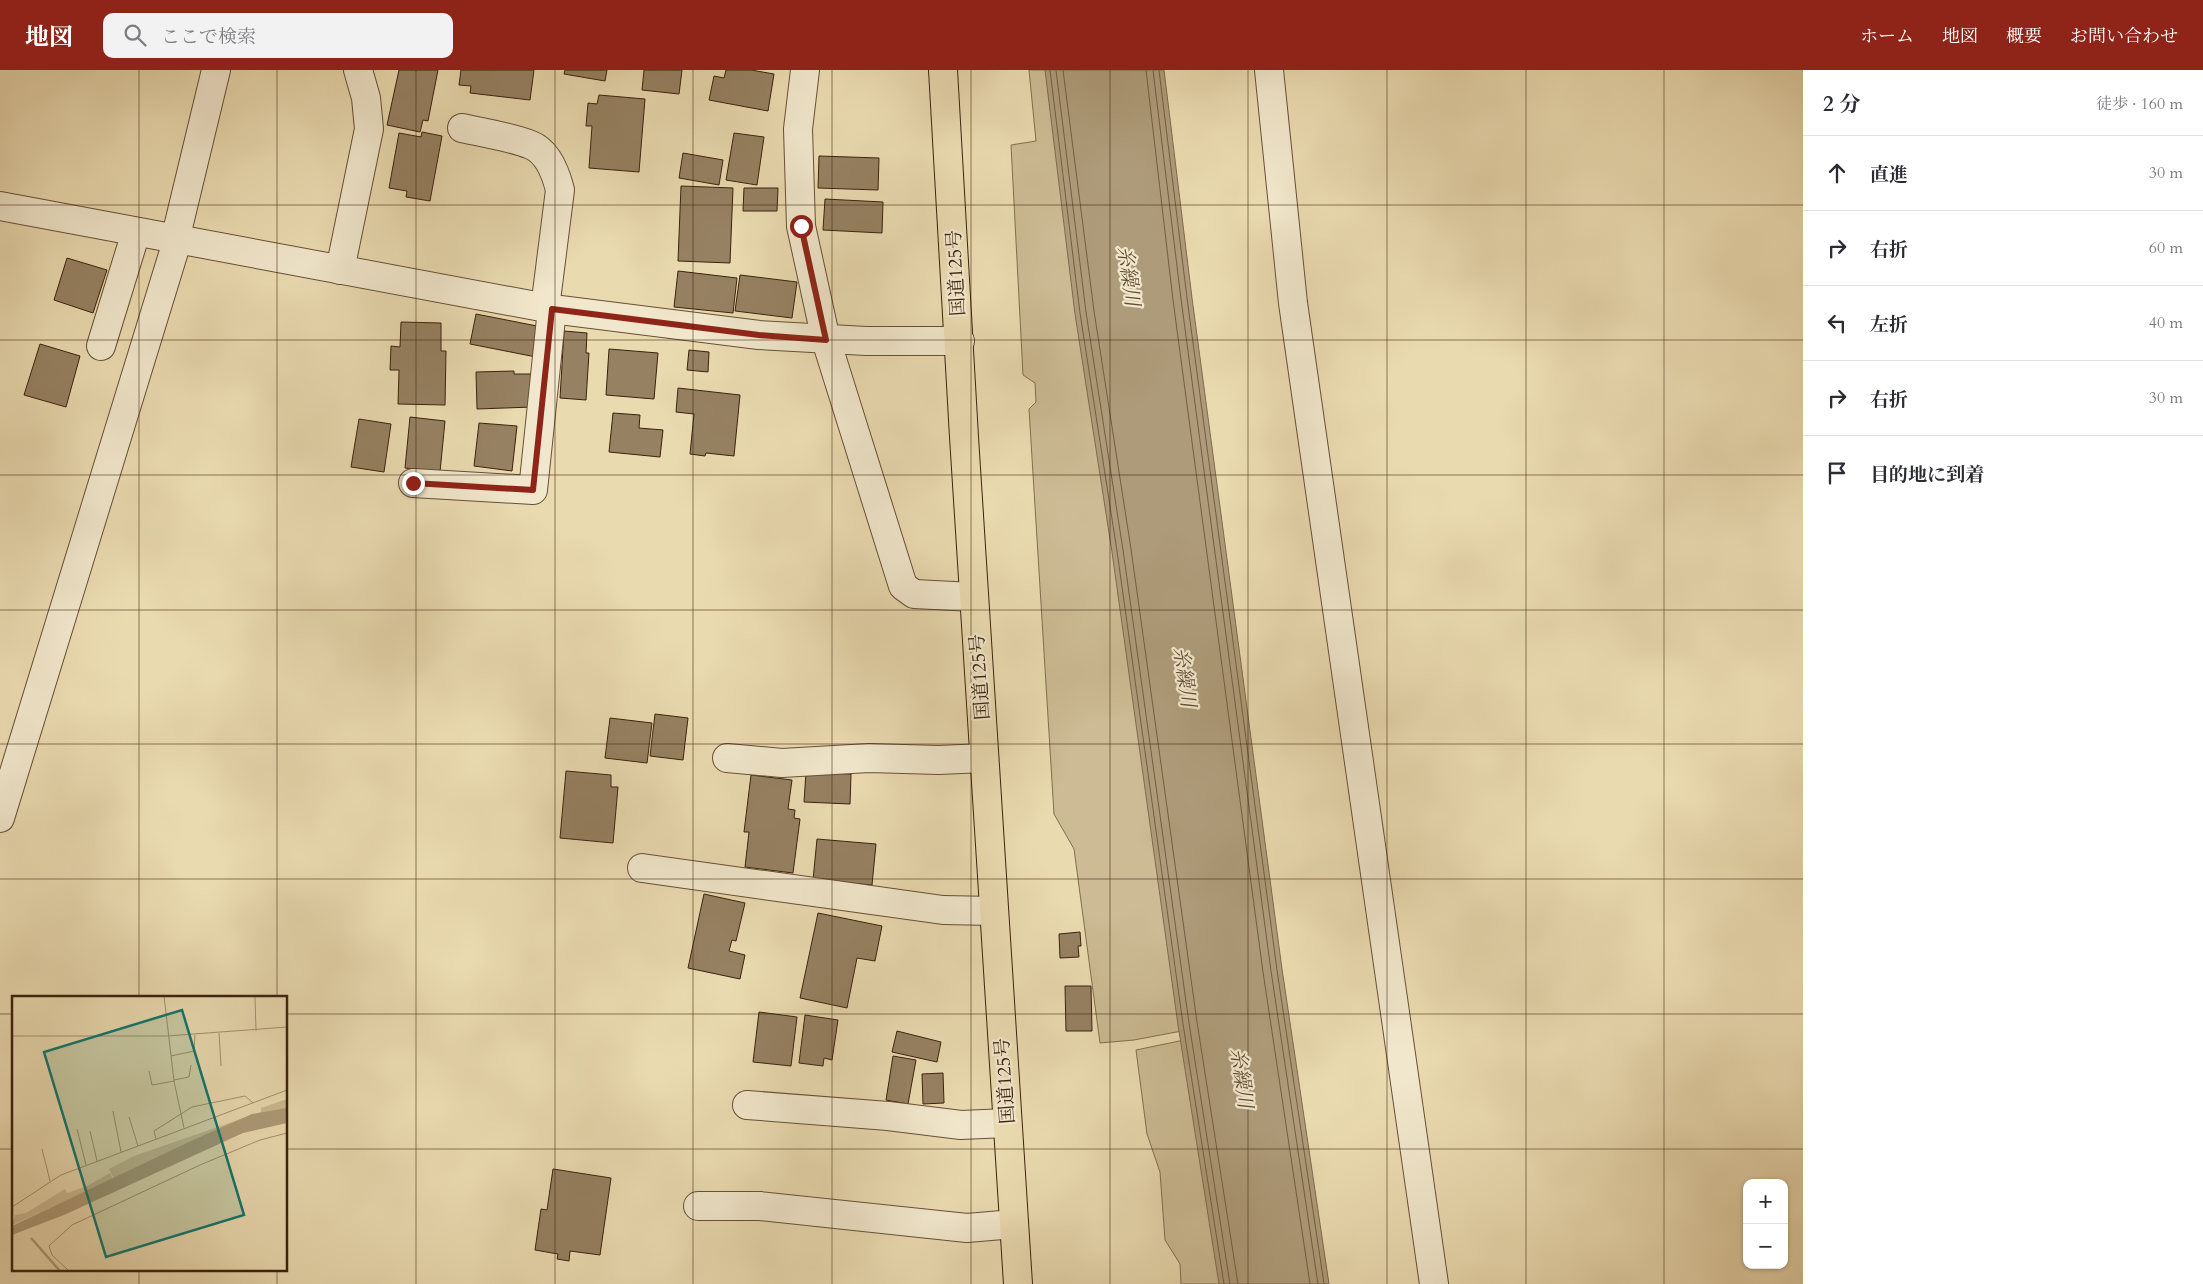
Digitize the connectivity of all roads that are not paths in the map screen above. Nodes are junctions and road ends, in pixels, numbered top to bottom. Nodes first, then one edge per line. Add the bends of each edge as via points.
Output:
1 (216, 70) edge
2 (358, 70) edge
3 (805, 70) edge
4 (943, 70) edge
5 (1269, 70) edge
6 (462, 128) dead end
7 (0, 206) edge
8 (136, 232) junction
9 (175, 240) junction
10 (340, 270) junction
11 (548, 308) junction
12 (826, 340) junction
13 (960, 341) junction
14 (101, 346) dead end
15 (413, 483) dead end
16 (974, 597) junction
17 (728, 758) dead end
18 (984, 758) junction
19 (0, 818) edge
20 (642, 868) dead end
21 (994, 910) junction
22 (747, 1105) dead end
23 (1007, 1123) junction
24 (698, 1206) dead end
25 (1014, 1224) junction
26 (1018, 1284) edge
27 (1434, 1284) edge

1 - 9 street
2 - 10 street via 366,98 369,128
3 - 12 street via 798,129 801,226
4 - 13 highway, 国道125号
5 - 27 street via 1294,312
6 - 11 street via 533,146 557,176 560,190
7 - 8 street
8 - 9 street
8 - 14 street
9 - 10 street
9 - 19 street
10 - 11 street
11 - 12 street via 759,335
11 - 15 street via 533,490
12 - 13 street
12 - 16 street via 904,586 914,594
13 - 16 highway, 国道125号
16 - 18 highway, 国道125号
17 - 18 street via 782,763 869,758
18 - 21 highway, 国道125号
20 - 21 street via 943,910
21 - 23 highway, 国道125号
22 - 23 street via 961,1125
23 - 25 highway, 国道125号
24 - 25 street via 760,1206 967,1228
25 - 26 highway, 国道125号

